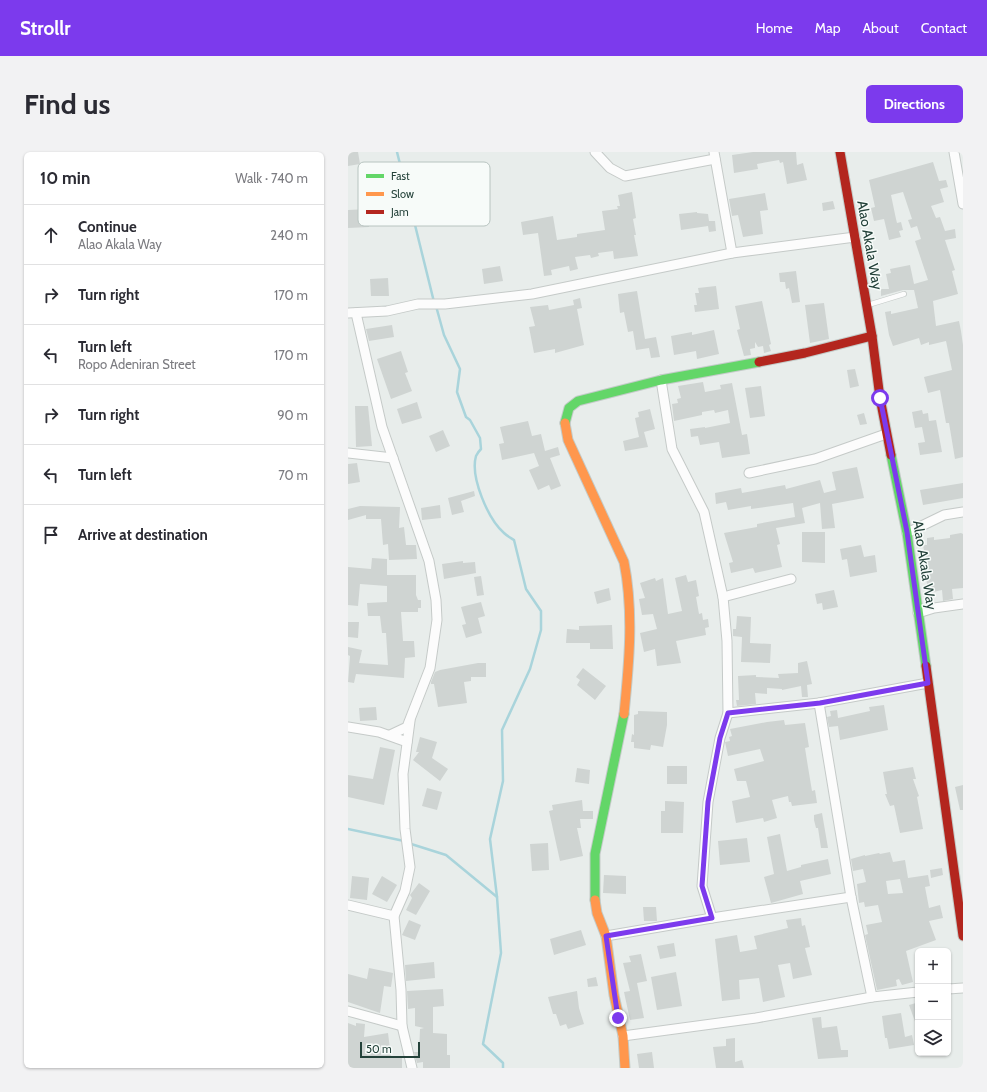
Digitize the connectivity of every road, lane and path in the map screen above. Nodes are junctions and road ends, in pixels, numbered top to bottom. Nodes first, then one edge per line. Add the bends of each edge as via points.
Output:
1 (595, 152) edge
2 (840, 152) edge
3 (954, 152) edge
4 (714, 156) edge
5 (963, 204) edge
6 (855, 237) junction
7 (732, 253) junction
8 (904, 294) dead end
9 (866, 305) junction
10 (352, 313) edge
11 (872, 336) junction
12 (661, 380) junction
13 (886, 434) junction
14 (348, 453) edge
15 (393, 458) junction
16 (749, 473) dead end
17 (963, 512) edge
18 (907, 532) junction
19 (791, 579) dead end
20 (724, 597) junction
21 (963, 604) edge
22 (918, 613) junction
23 (928, 683) junction
24 (820, 703) junction
25 (728, 713) junction
26 (410, 720) junction
27 (348, 727) edge
28 (390, 735) junction
29 (407, 742) junction
30 (961, 895) edge
31 (851, 897) junction
32 (348, 905) edge
33 (394, 916) junction
34 (712, 918) junction
35 (606, 936) junction
36 (963, 936) edge
37 (963, 988) edge
38 (951, 989) edge
39 (915, 992) edge
40 (872, 997) junction
41 (348, 1011) edge
42 (402, 1026) junction
43 (623, 1036) junction
44 (412, 1068) edge
45 (625, 1068) edge

1 - 4 street via 610,168 625,176
2 - 6 street, Alao Akala Way
3 - 5 street
4 - 7 street
6 - 7 street
6 - 9 street, Alao Akala Way
7 - 10 street via 532,294 443,304 418,304 396,310
8 - 9 lane
9 - 11 street, Alao Akala Way
10 - 15 street via 382,427
11 - 12 street via 805,353
11 - 13 street, Alao Akala Way
12 - 20 street via 672,449 704,512
12 - 35 street via 578,401 569,407 565,425 568,440 624,562 628,583 630,650 622,723 595,854 594,892 597,913
13 - 16 street via 815,459
13 - 18 street, Alao Akala Way
14 - 15 street
15 - 26 street via 429,561 436,600 437,620 430,668
17 - 18 street via 944,515
18 - 22 street, Alao Akala Way
19 - 20 street
20 - 25 street
21 - 22 street
22 - 23 street, Alao Akala Way
23 - 24 street
23 - 30 street, Alao Akala Way
24 - 25 street
24 - 31 street
25 - 34 street via 720,738 708,802 702,886
26 - 28 street via 407,727
26 - 29 street
27 - 28 street
28 - 29 street
29 - 33 street via 403,774 405,829 410,867 405,891
30 - 36 street, Alao Akala Way
31 - 34 street
31 - 40 street
32 - 33 street
33 - 42 street
34 - 35 street
35 - 43 street via 614,995
37 - 38 street
39 - 40 street
40 - 43 street via 756,1018
41 - 42 street
42 - 44 street
43 - 45 street

